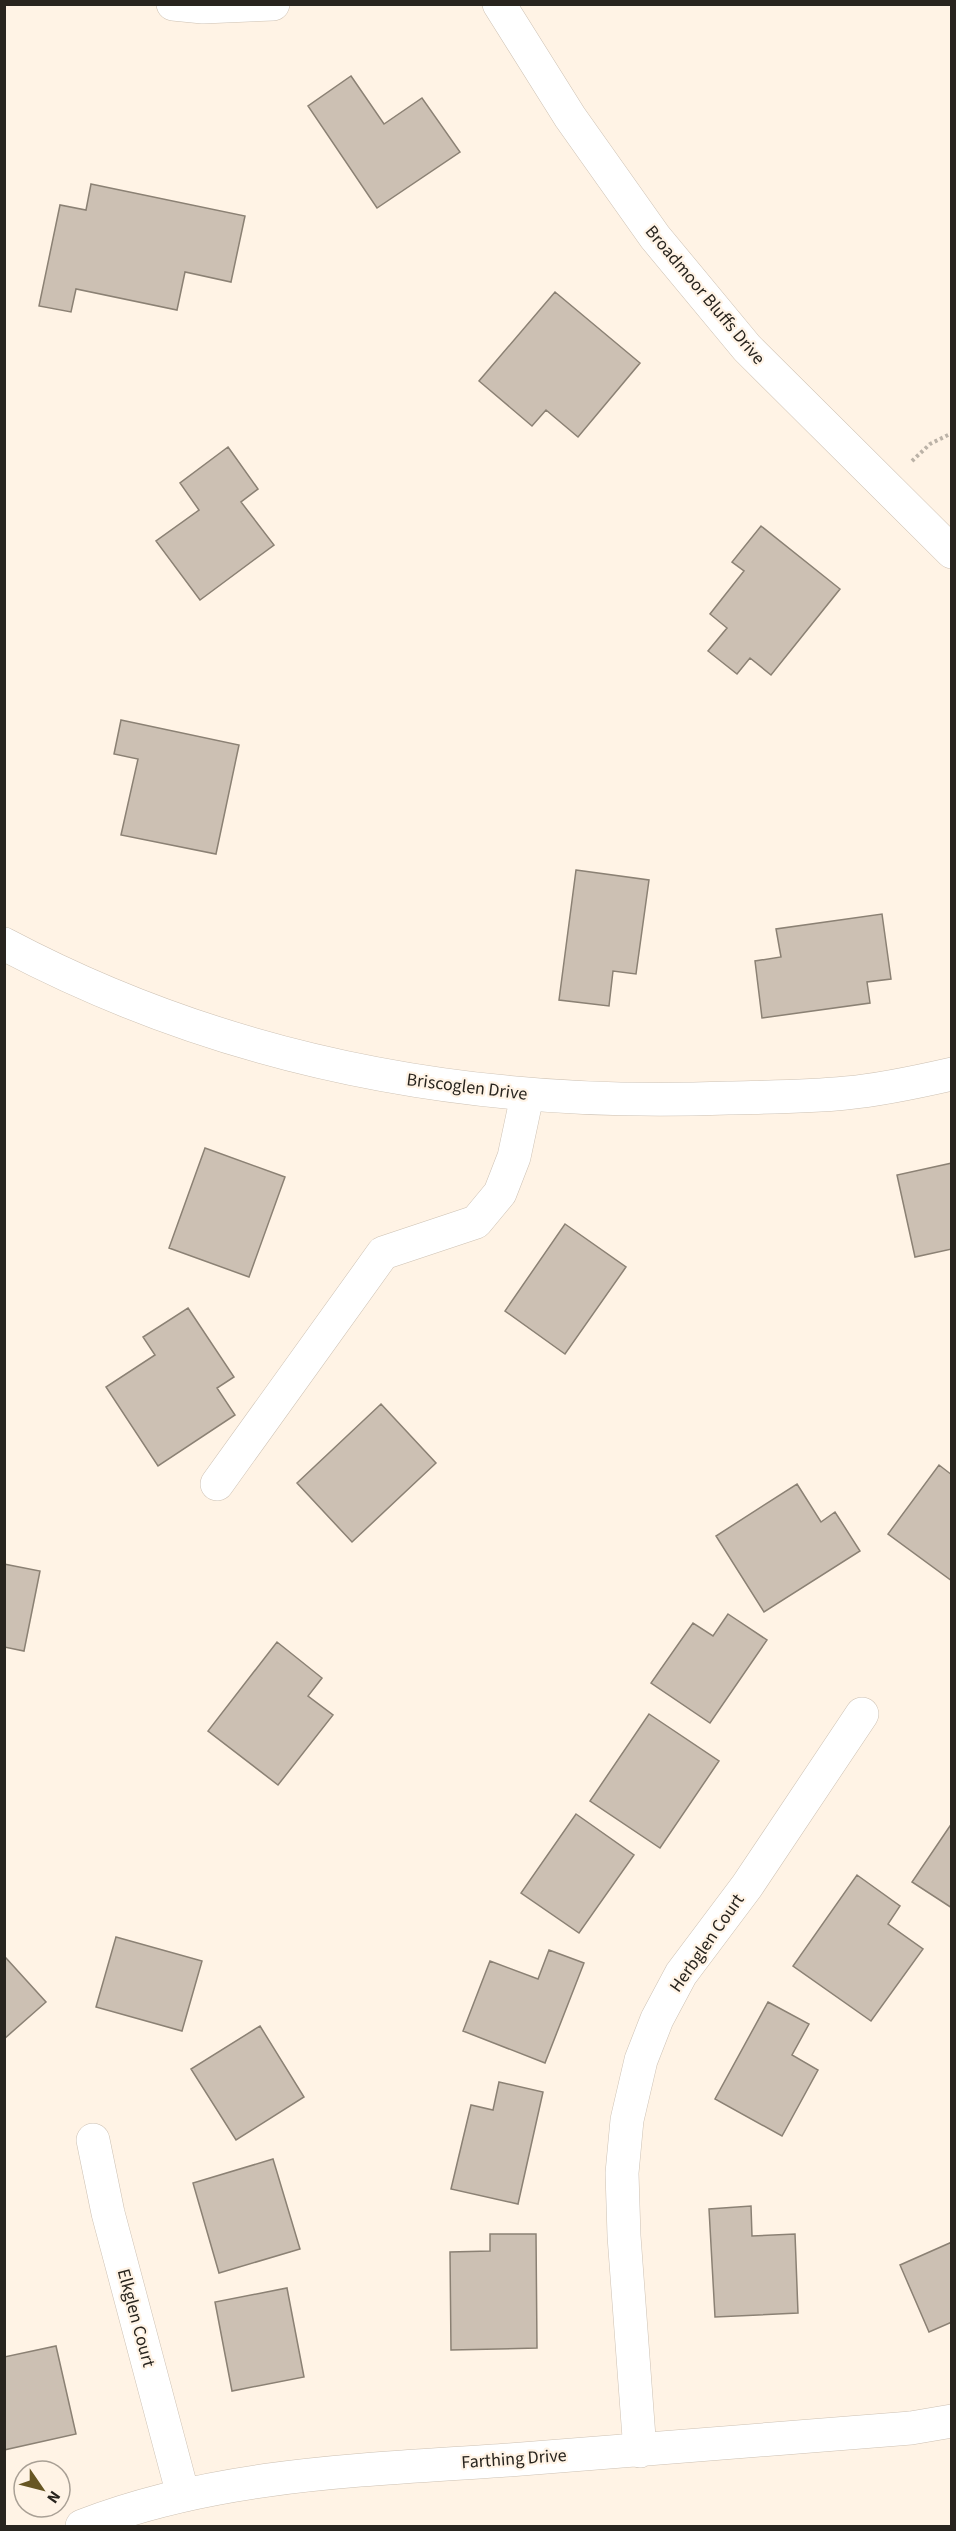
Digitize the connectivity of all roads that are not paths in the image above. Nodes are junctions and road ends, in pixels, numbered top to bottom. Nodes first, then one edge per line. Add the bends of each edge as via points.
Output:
1 (173, 4) edge
2 (273, 4) edge
3 (499, 4) edge
4 (951, 552) edge
5 (4, 944) edge
6 (951, 1074) edge
7 (527, 1096) junction
8 (217, 1484) dead end
9 (862, 1714) dead end
10 (93, 2140) dead end
11 (951, 2421) edge
12 (640, 2451) junction
13 (183, 2495) junction
14 (82, 2526) edge

1 - 2 street
3 - 4 street, Broadmoor Bluffs Drive via 570,117 655,237 747,348
5 - 7 street, Briscoglen Drive via 92,986 230,1038 293,1057 454,1088
6 - 7 street, Briscoglen Drive via 845,1094 681,1100
7 - 8 street via 511,1166 500,1193 476,1222 383,1253
9 - 12 street, Herbglen Court via 747,1886 681,1974 641,2060 627,2120 622,2173
10 - 13 street, Elkglen Court via 108,2213
11 - 12 street, Farthing Drive via 911,2428
12 - 13 street, Farthing Drive via 358,2470
13 - 14 street, Farthing Drive via 123,2510

